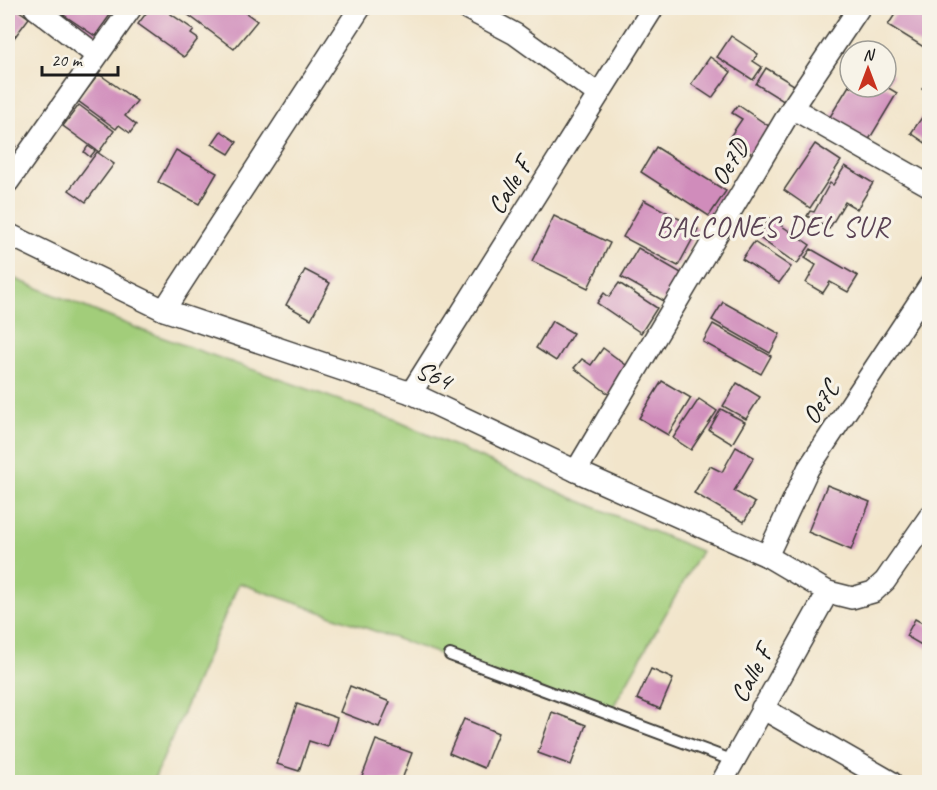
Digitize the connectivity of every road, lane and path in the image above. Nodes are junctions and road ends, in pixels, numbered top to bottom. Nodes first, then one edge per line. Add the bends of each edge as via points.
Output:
1 (35, 8) edge
2 (130, 8) edge
3 (360, 8) edge
4 (466, 8) edge
5 (653, 8) edge
6 (859, 8) edge
7 (96, 55) junction
8 (598, 94) junction
9 (792, 108) junction
10 (8, 182) edge
11 (930, 186) edge
12 (8, 234) edge
13 (930, 285) edge
14 (164, 310) junction
15 (411, 393) junction
16 (576, 471) junction
17 (930, 516) edge
18 (768, 556) junction
19 (828, 592) junction
20 (450, 655) dead end
21 (762, 708) junction
22 (734, 761) junction
23 (722, 783) edge
24 (891, 783) edge

1 - 7 street
2 - 7 street
3 - 14 street
4 - 8 street via 515,34
5 - 8 street, Calle F
6 - 9 street, Oe7D
7 - 10 street
8 - 15 street, Calle F
9 - 11 street
9 - 16 street, Oe7D
12 - 14 street, S64
13 - 18 street, Oe7C via 808,469
14 - 15 street, S64
15 - 16 street, S64
16 - 18 street, S64
17 - 19 street via 873,592 852,598
18 - 19 street, S64
19 - 21 street, Calle F
20 - 22 lane
21 - 22 street, Calle F
21 - 24 street
22 - 23 street, Calle F

